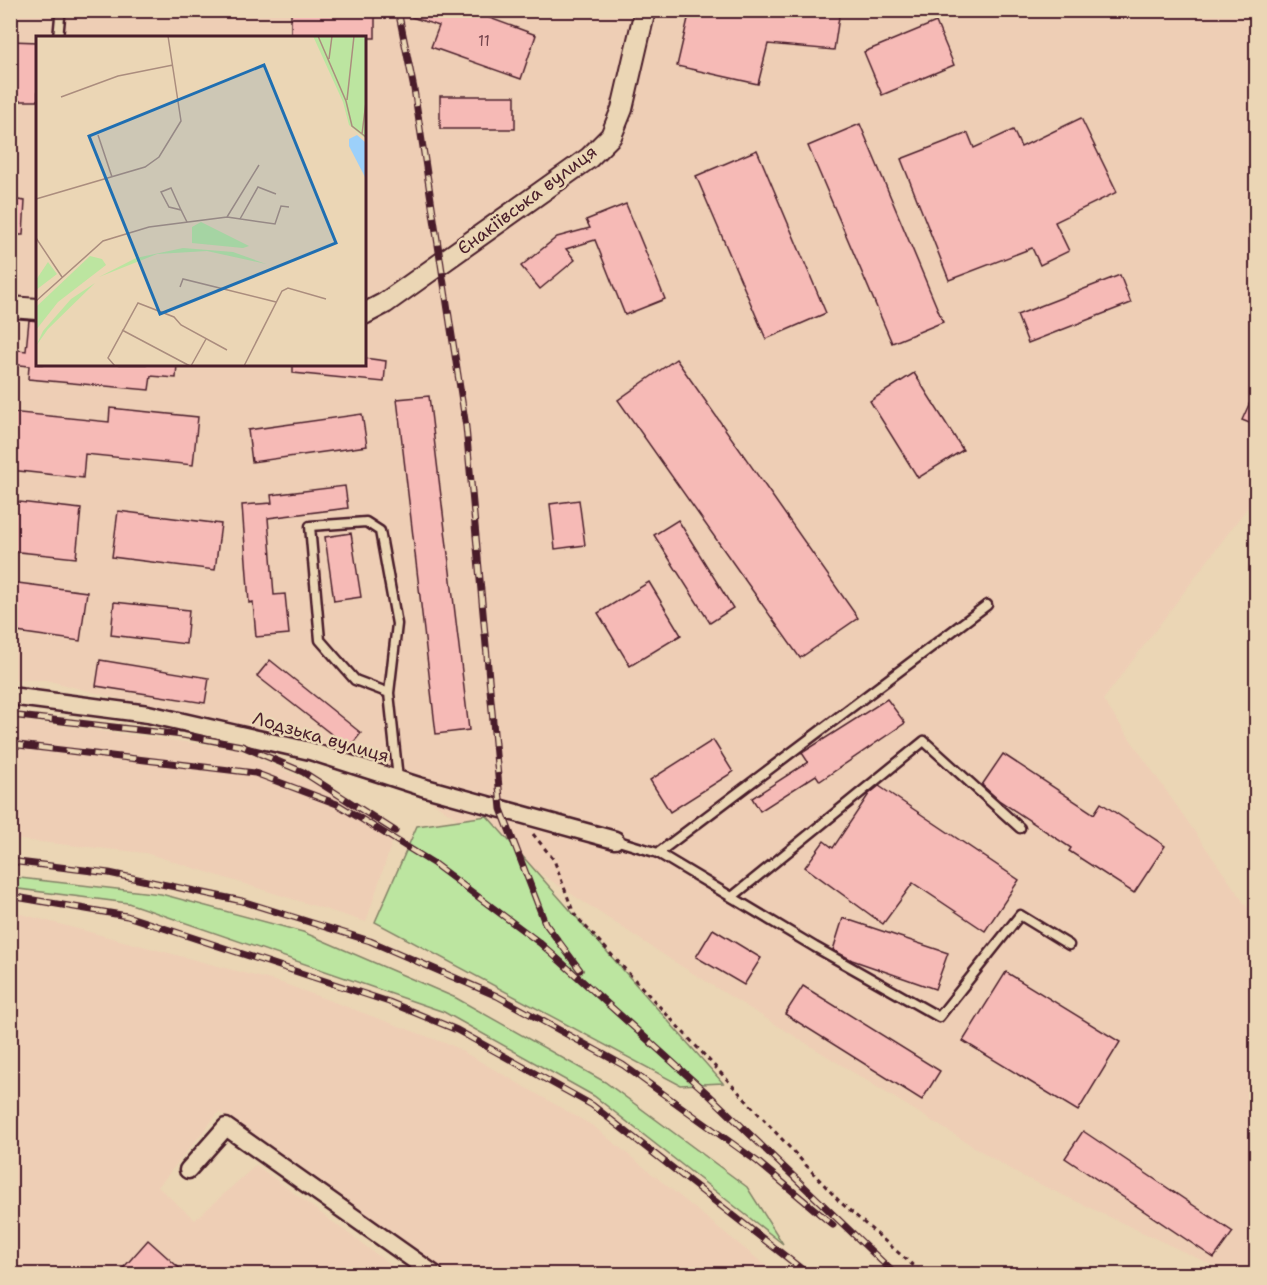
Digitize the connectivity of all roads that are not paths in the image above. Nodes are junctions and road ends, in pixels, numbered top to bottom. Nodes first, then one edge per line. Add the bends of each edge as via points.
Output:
1 (645, 10) edge
2 (60, 17) dead end
3 (58, 36) edge
4 (10, 307) edge
5 (36, 309) edge
6 (366, 313) edge
7 (987, 605) dead end
8 (389, 693) junction
9 (10, 696) edge
10 (398, 779) junction
11 (1020, 828) dead end
12 (615, 840) joint
13 (658, 853) junction
14 (732, 897) junction
15 (1069, 945) dead end
16 (188, 1170) dead end
17 (434, 1275) edge

1 - 6 street, Єнакіївська вулиця via 622,109 610,136 589,158
2 - 3 lane
4 - 5 street
7 - 13 lane
8 - 8 lane via 355,680 320,640 310,526 366,522 380,531 397,624
8 - 10 lane
9 - 10 street, Лодзька вулиця via 148,714 310,751
10 - 12 street, Лодзька вулиця
11 - 14 lane via 924,741
12 - 13 lane
13 - 14 lane
14 - 15 lane via 939,1017 1020,915
16 - 17 street via 226,1127

